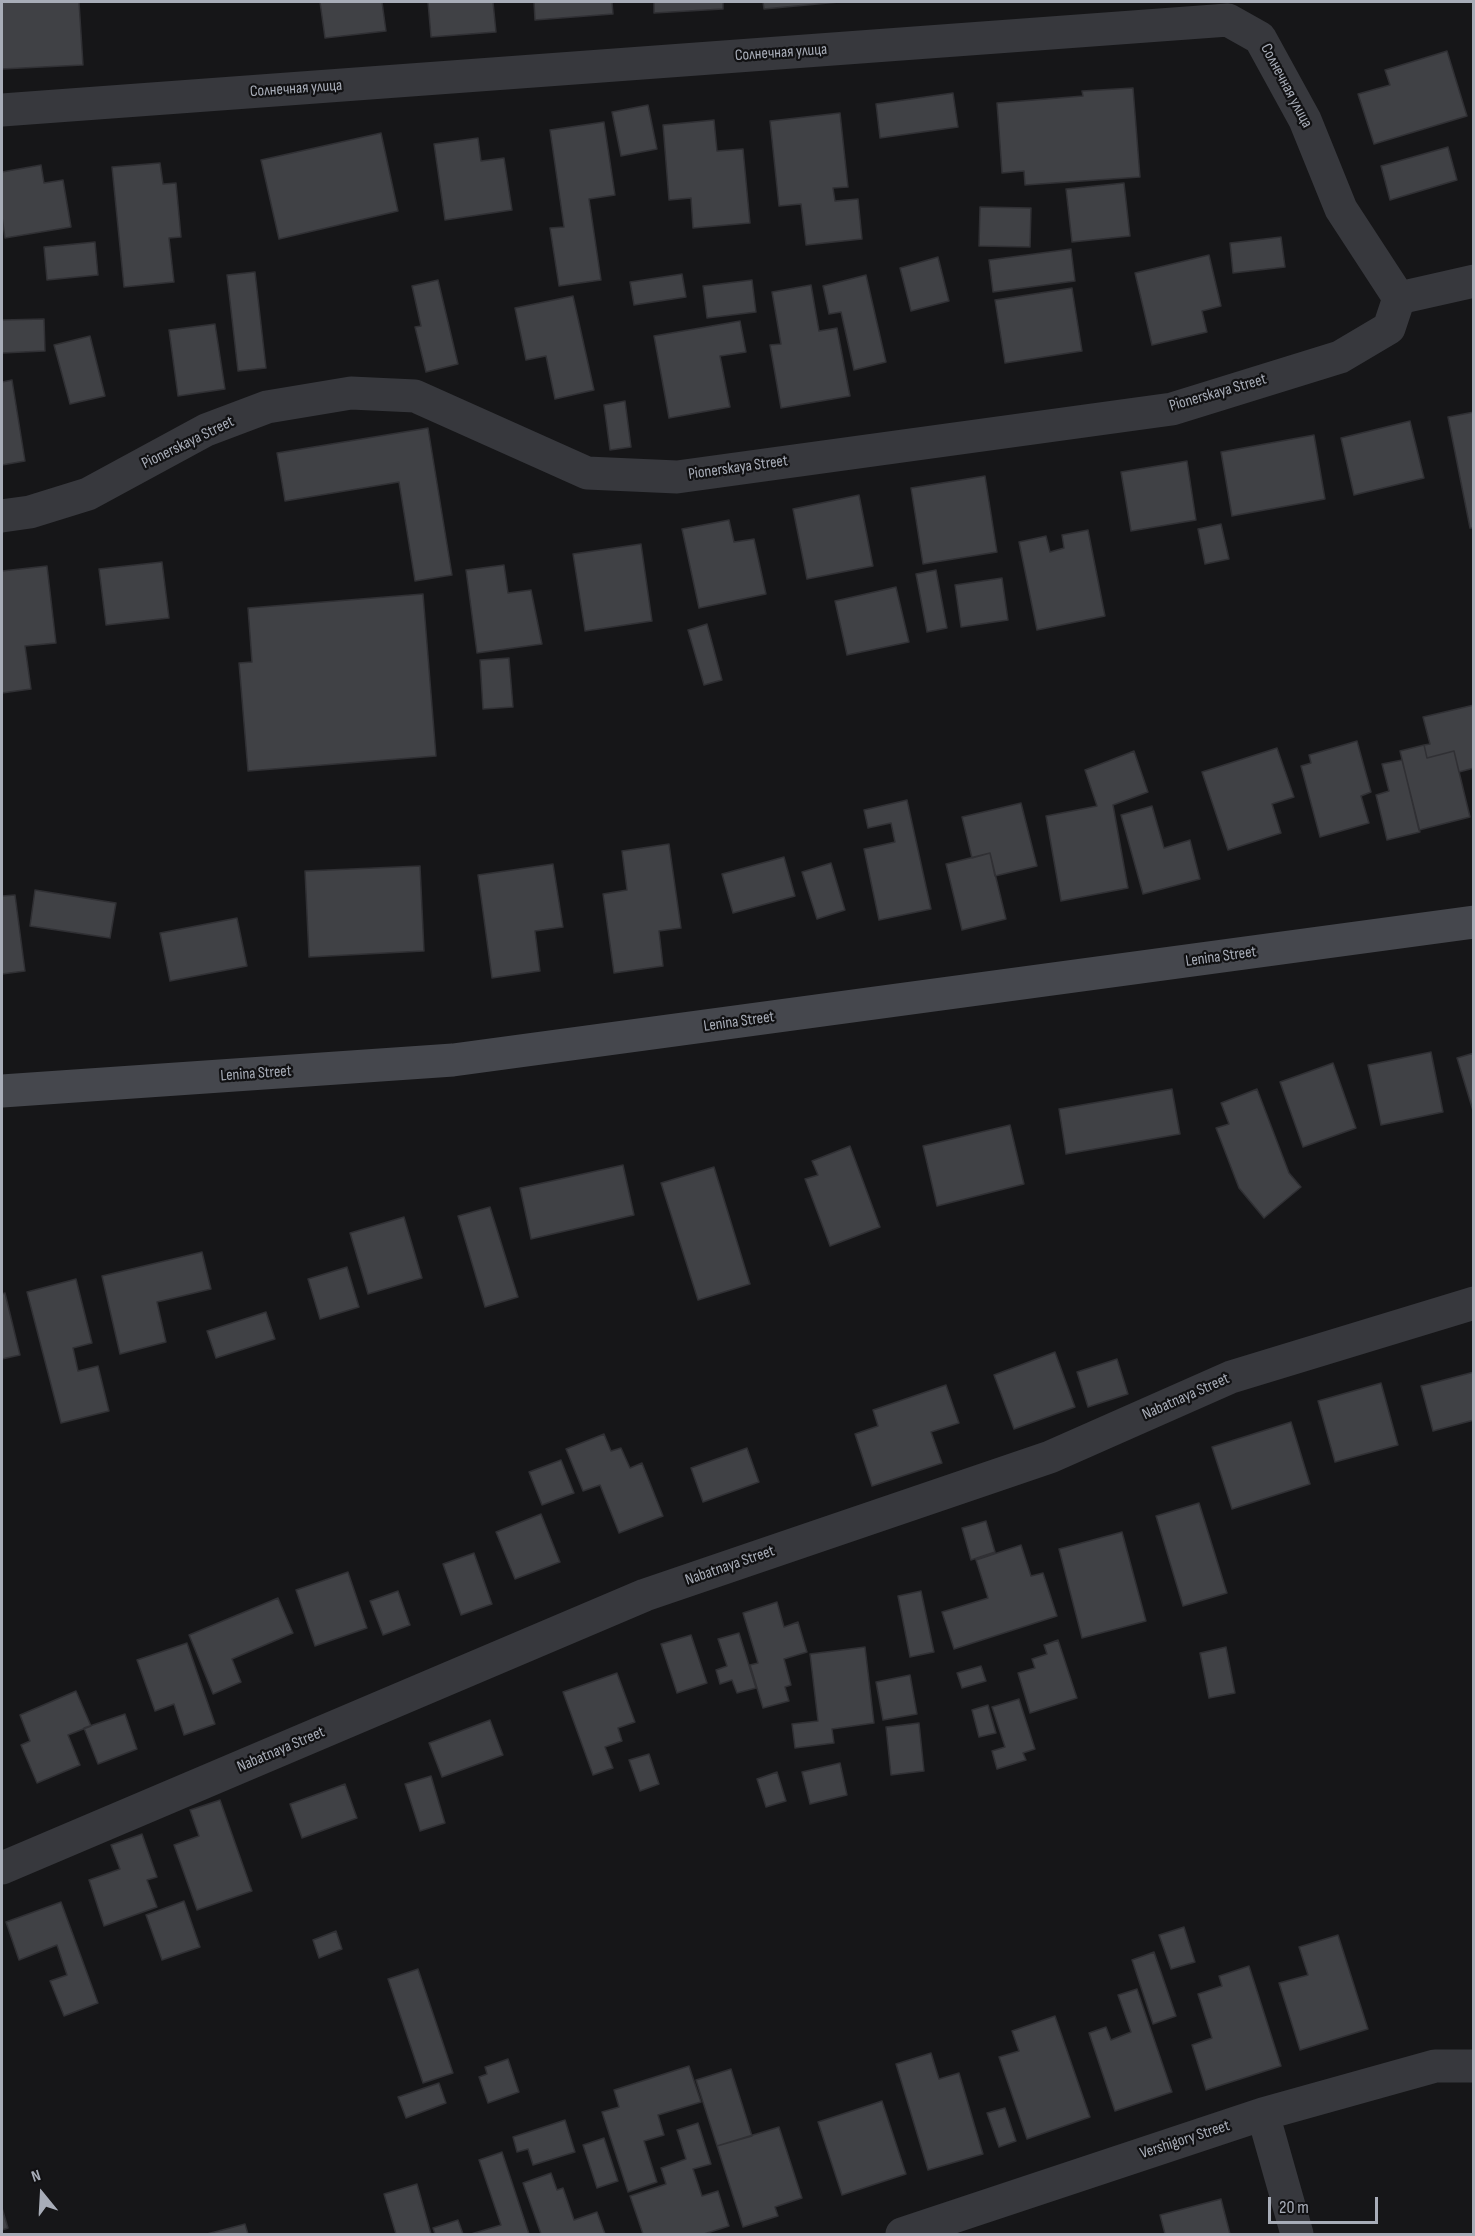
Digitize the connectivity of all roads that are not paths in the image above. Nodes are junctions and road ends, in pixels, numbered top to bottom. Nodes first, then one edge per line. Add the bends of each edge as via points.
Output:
1 (2, 110) edge
2 (1473, 281) edge
3 (1399, 298) junction
4 (2, 516) edge
5 (1473, 922) edge
6 (2, 1091) edge
7 (1473, 1303) edge
8 (2, 1869) edge
9 (1473, 2066) edge
10 (1263, 2114) junction
11 (902, 2235) edge
12 (1297, 2235) edge

1 - 3 street, Солнечная улица via 1228,20 1260,38 1305,120 1341,209
2 - 3 street
3 - 4 street, Pionerskaya Street via 1389,328 1340,357 1172,409 677,477 587,473 415,396 351,393 267,407 206,430 88,494 30,512
5 - 6 street, Lenina Street via 453,1060
7 - 8 street, Nabatnaya Street via 1231,1377 1050,1457 645,1595
9 - 10 street, Vershigory Street via 1435,2066
10 - 11 street, Vershigory Street
10 - 12 street

